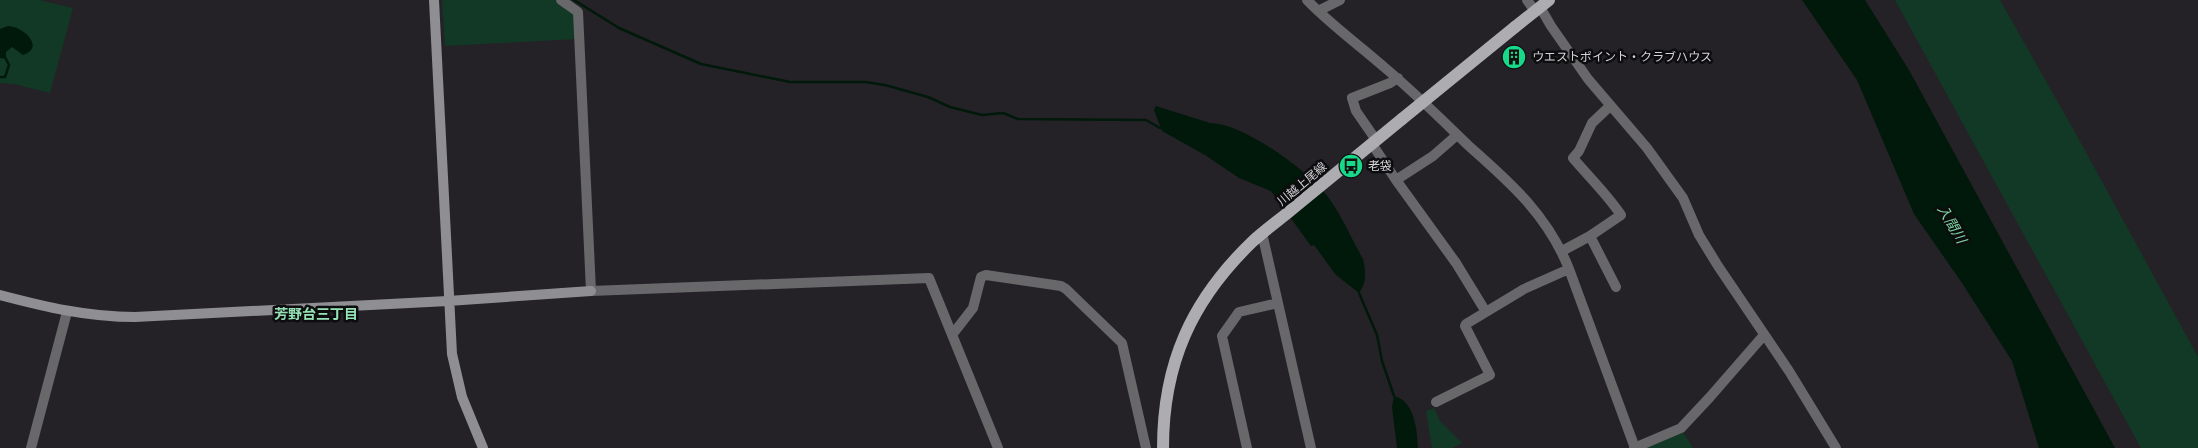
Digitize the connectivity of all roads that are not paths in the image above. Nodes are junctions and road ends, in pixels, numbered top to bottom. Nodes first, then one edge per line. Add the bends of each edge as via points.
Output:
1 (434, 0) edge
2 (561, 0) edge
3 (1307, 0) edge
4 (1340, 0) edge
5 (1527, 0) edge
6 (1543, 5) edge
7 (1318, 11) junction
8 (1398, 78) junction
9 (1610, 106) junction
10 (1457, 135) junction
11 (1374, 142) junction
12 (1396, 180) junction
13 (1262, 233) junction
14 (1590, 236) junction
15 (1562, 251) junction
16 (1569, 269) junction
17 (1616, 287) dead end
18 (591, 291) junction
19 (0, 295) edge
20 (448, 301) junction
21 (1278, 303) junction
22 (67, 312) junction
23 (1486, 312) junction
24 (952, 335) junction
25 (1764, 335) junction
26 (1436, 402) dead end
27 (31, 448) edge
28 (483, 448) edge
29 (998, 448) edge
30 (1146, 448) edge
31 (1163, 448) edge
32 (1247, 448) edge
33 (1311, 448) edge
34 (1635, 448) edge
35 (1836, 448) edge

1 - 20 street
2 - 18 street via 578,12
3 - 7 street
4 - 7 street
5 - 6 street
6 - 9 street via 1551,26
6 - 11 main road, 川越上尾線, bridge
7 - 8 street
8 - 10 street
8 - 11 street via 1352,98
9 - 14 street via 1592,123 1573,158 1621,215
9 - 25 street via 1647,148 1678,192 1718,266
10 - 12 street via 1433,156
10 - 15 street via 1537,212
11 - 12 street
11 - 13 main road, 川越上尾線
12 - 23 street via 1456,263
13 - 21 street
13 - 31 main road, 川越上尾線 via 1214,284 1185,334 1170,376 1163,416
14 - 15 street
14 - 17 street
15 - 16 street
16 - 23 street
16 - 34 street
18 - 20 street
18 - 24 street via 924,277 929,278
19 - 22 street
20 - 22 street via 135,317
20 - 28 street via 456,375
21 - 32 street via 1239,312 1222,336
21 - 33 street
22 - 27 street
23 - 26 street via 1465,326 1490,375
24 - 29 street
24 - 30 street via 973,308 982,277 986,275 1061,286 1122,343
25 - 34 street via 1681,428
25 - 35 street

